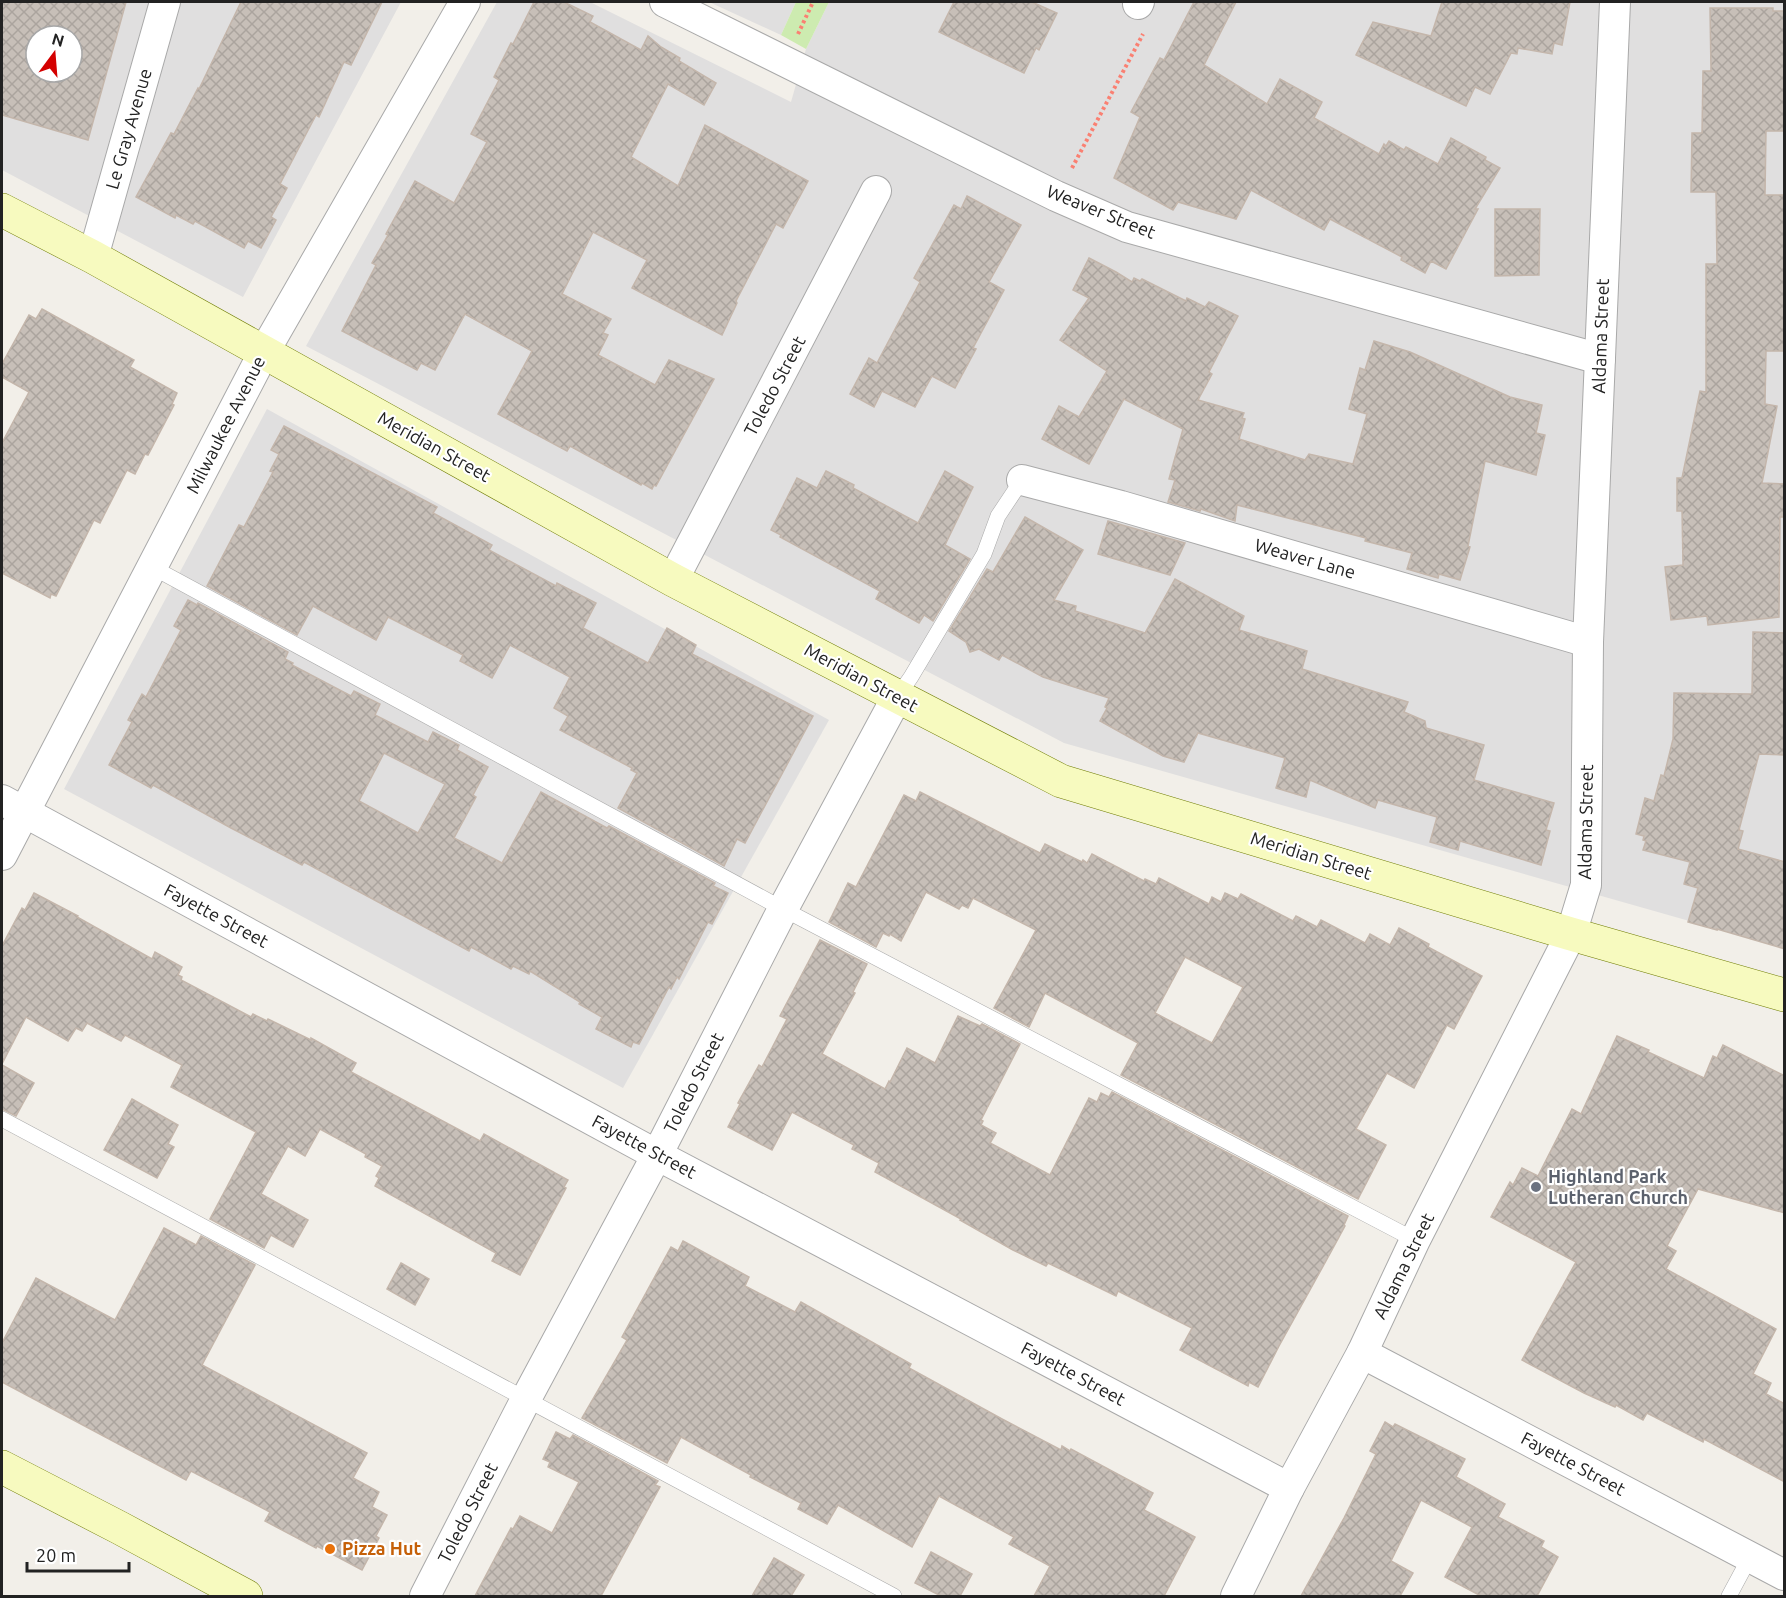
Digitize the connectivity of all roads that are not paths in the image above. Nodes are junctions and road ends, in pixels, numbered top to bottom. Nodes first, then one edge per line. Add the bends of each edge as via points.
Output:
1 (165, 2) edge
2 (465, 2) edge
3 (665, 2) edge
4 (1615, 2) edge
5 (876, 191) dead end
6 (2, 210) edge
7 (93, 257) junction
8 (264, 352) junction
9 (1600, 359) junction
10 (1022, 480) joint
11 (152, 567) junction
12 (673, 580) junction
13 (1587, 642) junction
14 (897, 697) junction
15 (13, 806) edge
16 (2, 855) edge
17 (783, 909) junction
18 (1571, 934) junction
19 (1785, 995) edge
20 (2, 1119) edge
21 (657, 1155) junction
22 (1415, 1240) junction
23 (1362, 1353) junction
24 (526, 1400) junction
25 (2, 1467) edge
26 (1289, 1488) junction
27 (1750, 1557) junction
28 (1785, 1575) edge
29 (246, 1596) edge
30 (425, 1596) edge
31 (894, 1596) edge
32 (1236, 1596) edge
33 (1729, 1596) edge

1 - 7 street, Le Gray Avenue
2 - 8 street, Milwaukee Avenue
3 - 9 street, Weaver Street via 1056,196 1127,227
4 - 9 street, Aldama Street
5 - 12 street, Toledo Street
6 - 7 street, Meridian Street
7 - 8 street, Meridian Street
8 - 11 street, Milwaukee Avenue
8 - 12 street, Meridian Street
9 - 13 street, Aldama Street
10 - 13 street, Weaver Lane
10 - 14 lane via 998,516 984,554
11 - 15 street, Milwaukee Avenue
11 - 17 lane
12 - 14 street, Meridian Street
13 - 18 street, Aldama Street via 1586,885
14 - 17 street, Toledo Street
14 - 18 street, Meridian Street via 1061,781
15 - 16 street, Milwaukee Avenue
15 - 21 street, Fayette Street
17 - 21 street, Toledo Street
17 - 22 lane
18 - 19 street, Meridian Street
18 - 22 street, Aldama Street
20 - 24 lane
21 - 24 street, Toledo Street
21 - 26 street, Fayette Street
22 - 23 street, Aldama Street
23 - 26 street, Aldama Street
23 - 27 street, Fayette Street
24 - 30 street, Toledo Street
24 - 31 lane
25 - 29 street
26 - 32 street, Aldama Street
27 - 28 street, Fayette Street
27 - 33 lane

